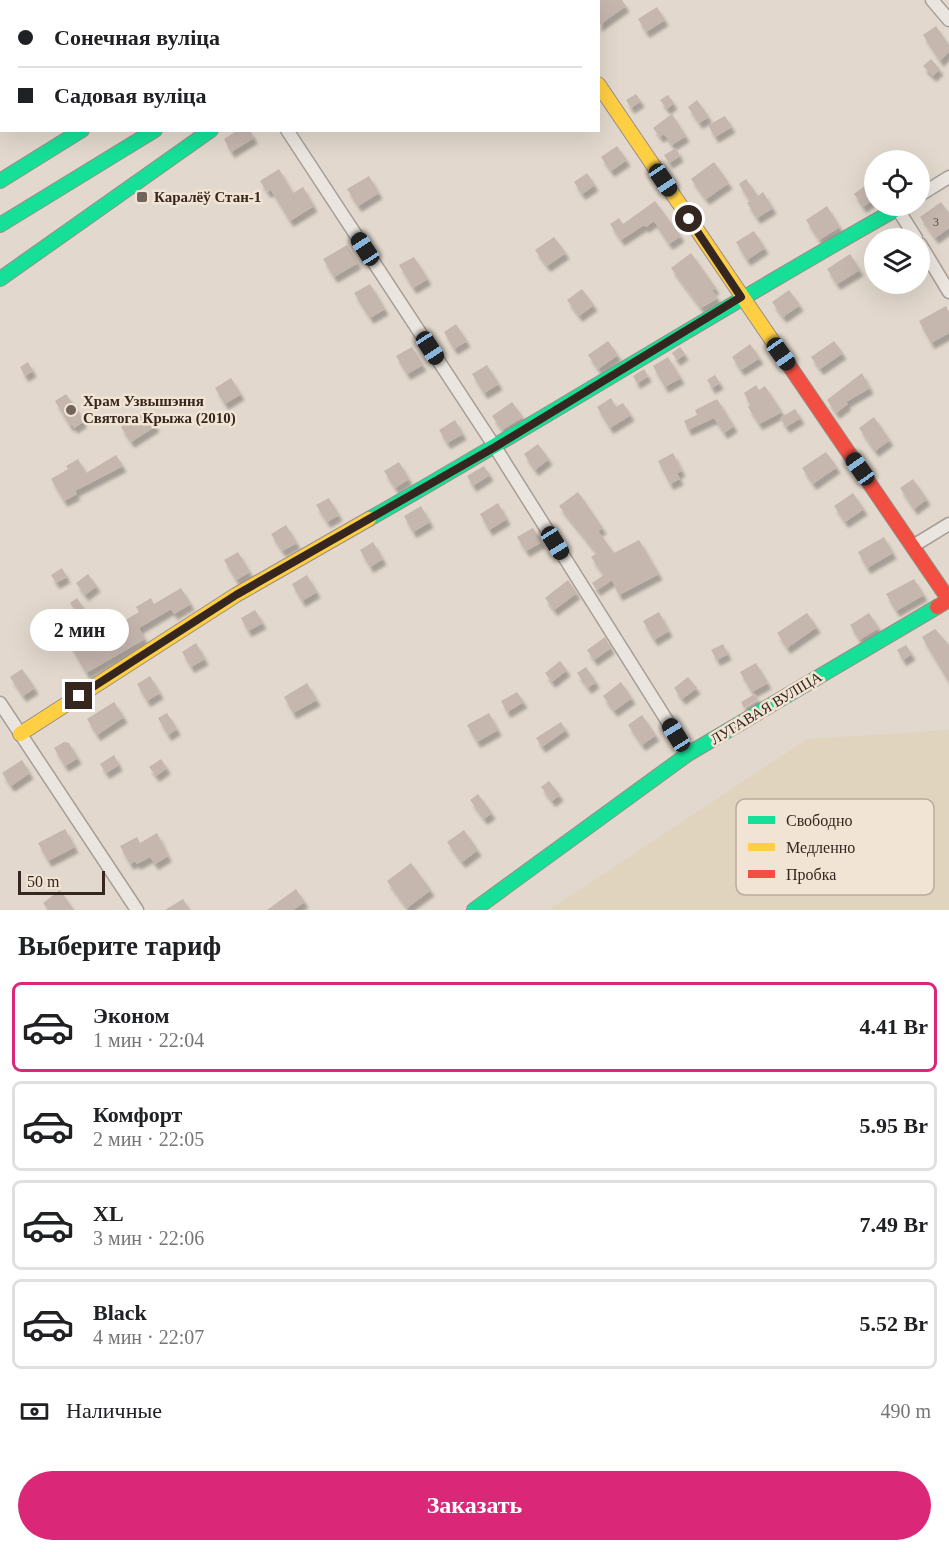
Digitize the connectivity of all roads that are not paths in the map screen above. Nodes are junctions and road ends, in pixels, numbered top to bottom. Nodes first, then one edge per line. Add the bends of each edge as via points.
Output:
1 (932, 0) edge
2 (949, 20) edge
3 (600, 87) edge
4 (79, 132) edge
5 (152, 132) edge
6 (208, 132) edge
7 (288, 132) edge
8 (949, 177) edge
9 (0, 181) edge
10 (930, 189) edge
11 (884, 216) edge
12 (0, 225) edge
13 (930, 261) edge
14 (0, 279) edge
15 (949, 292) edge
16 (741, 297) junction
17 (495, 447) junction
18 (949, 524) edge
19 (913, 546) junction
20 (949, 600) edge
21 (0, 703) edge
22 (20, 734) junction
23 (688, 754) junction
24 (137, 910) edge
25 (474, 910) edge

1 - 2 street
3 - 16 main road
4 - 9 main road
5 - 12 main road
6 - 14 main road
7 - 17 street
8 - 10 street
11 - 16 main road
13 - 15 street
16 - 17 main road
16 - 19 main road
17 - 22 main road via 236,595
17 - 23 street
18 - 19 street
19 - 20 main road
20 - 23 main road, ЛУГАВАЯ ВУЛІЦА
21 - 22 street
22 - 24 street
23 - 25 main road, ЛУГАВАЯ ВУЛІЦА

